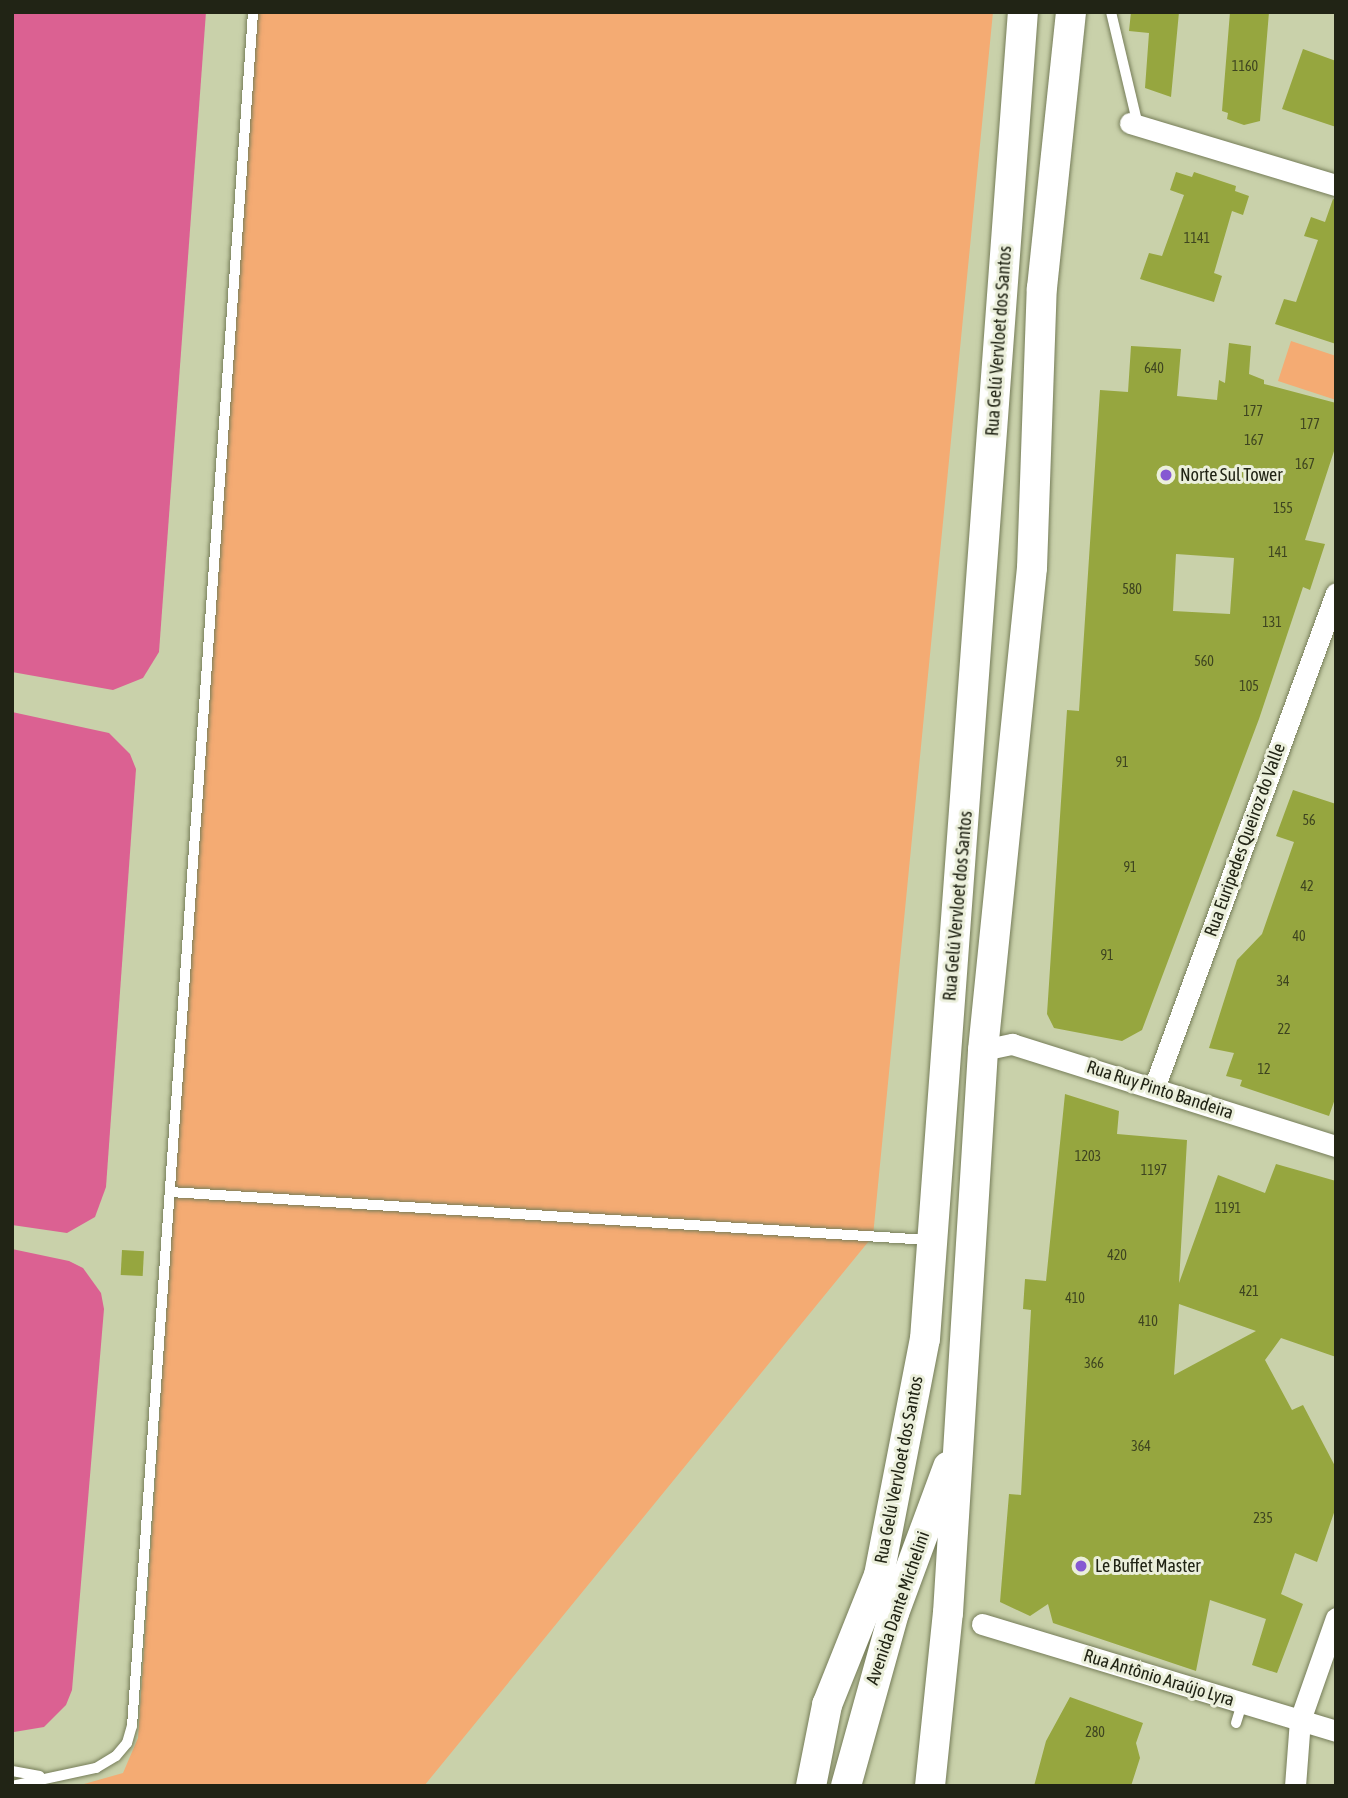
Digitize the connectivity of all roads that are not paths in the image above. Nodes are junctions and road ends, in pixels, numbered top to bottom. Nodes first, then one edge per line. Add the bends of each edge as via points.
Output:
1 (253, 12) edge
2 (1023, 12) edge
3 (1071, 12) edge
4 (1111, 12) edge
5 (1134, 125) joint
6 (1336, 185) edge
7 (1336, 593) edge
8 (983, 1050) junction
9 (1154, 1088) junction
10 (1336, 1146) edge
11 (170, 1192) junction
12 (930, 1240) junction
13 (960, 1434) junction
14 (1336, 1618) edge
15 (982, 1624) dead end
16 (1300, 1720) junction
17 (1336, 1731) edge
18 (12, 1771) edge
19 (47, 1777) junction
20 (12, 1786) edge
21 (811, 1786) edge
22 (846, 1786) edge
23 (930, 1786) edge
24 (1296, 1786) edge

1 - 11 lane
2 - 12 main road, Rua Gelú Vervloet dos Santos via 975,706
3 - 8 main road via 1042,288 1032,568
4 - 5 lane
5 - 6 street
7 - 9 street, Rua Euripedes Queiroz do Valle
8 - 9 street, Rua Ruy Pinto Bandeira via 1012,1044
8 - 13 main road
9 - 10 street, Rua Ruy Pinto Bandeira
11 - 12 lane
11 - 19 lane via 132,1726 127,1743 116,1756 96,1768
12 - 21 main road, Rua Gelú Vervloet dos Santos via 925,1339 884,1554 827,1705
13 - 22 main road, Avenida Dante Michelini via 894,1613
13 - 23 main road
14 - 16 street
15 - 16 street, Rua Antônio Araújo Lyra via 1239,1713
16 - 17 street, Rua Antônio Araújo Lyra
16 - 24 street
18 - 19 lane
19 - 20 lane

